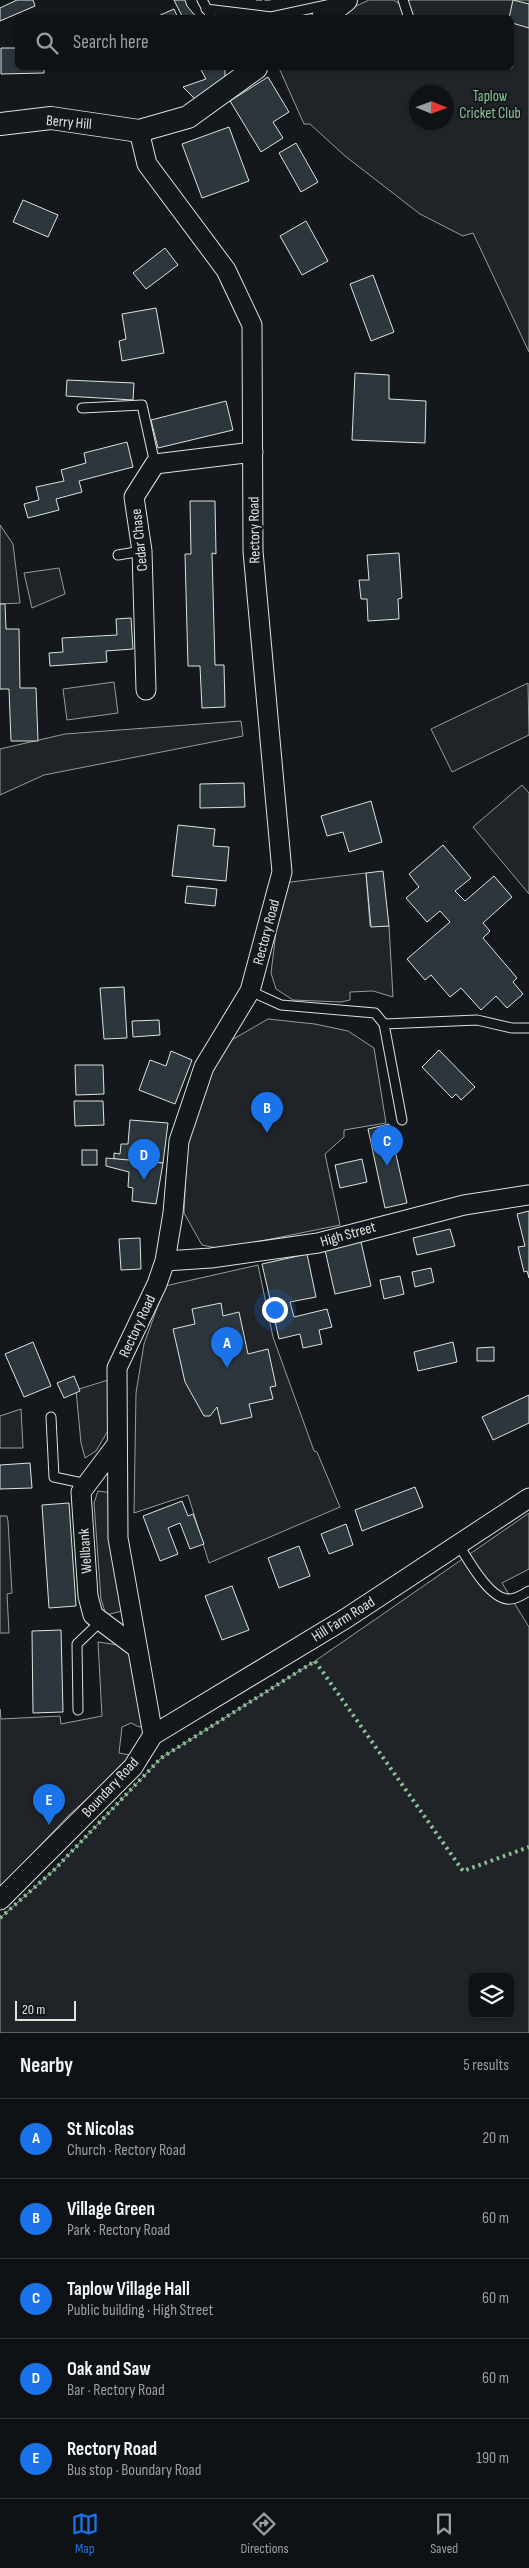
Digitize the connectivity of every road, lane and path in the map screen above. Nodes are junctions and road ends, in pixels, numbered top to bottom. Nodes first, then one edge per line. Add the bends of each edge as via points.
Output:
1 (344, 0) edge
2 (403, 0) edge
3 (204, 4) edge
4 (210, 15) edge
5 (261, 15) edge
6 (280, 15) edge
7 (327, 15) edge
8 (408, 15) edge
9 (249, 70) edge
10 (0, 124) edge
11 (139, 131) junction
12 (82, 408) dead end
13 (253, 452) junction
14 (156, 464) junction
15 (142, 551) junction
16 (118, 554) dead end
17 (146, 690) dead end
18 (250, 991) junction
19 (384, 1024) junction
20 (529, 1028) edge
21 (402, 1120) dead end
22 (529, 1195) edge
23 (165, 1261) junction
24 (51, 1418) dead end
25 (117, 1444) junction
26 (87, 1484) junction
27 (529, 1498) edge
28 (458, 1544) junction
29 (529, 1592) edge
30 (101, 1620) junction
31 (138, 1648) junction
32 (78, 1710) dead end
33 (153, 1735) junction
34 (0, 1900) edge

1 - 6 lane
1 - 7 street
2 - 8 lane
3 - 4 lane
3 - 5 lane
9 - 11 street via 188,117
10 - 11 street, Berry Hill via 51,118
11 - 13 street, Rectory Road via 147,164 226,270 252,325
12 - 14 lane via 142,404
13 - 14 street
13 - 18 street, Rectory Road via 253,551 282,872
14 - 15 street, Cedar Chase via 134,497
15 - 16 lane
15 - 17 street, Cedar Chase
18 - 19 lane via 281,1005 375,1013
18 - 23 street, Rectory Road via 204,1067 179,1141
19 - 20 lane via 477,1020 512,1028
19 - 21 lane
22 - 23 street, High Street via 439,1210 318,1243 212,1258
23 - 25 street, Rectory Road via 117,1368
24 - 26 lane via 54,1477
25 - 26 street, Wellbank
25 - 31 street, Rectory Road via 118,1538
26 - 30 street, Wellbank via 81,1492 88,1596 94,1615
27 - 28 street, Hill Farm Road
28 - 29 lane via 489,1589 498,1596 518,1598
28 - 33 street, Hill Farm Road via 345,1619
30 - 31 street, Wellbank
30 - 32 lane via 77,1644
31 - 33 street, Rectory Road
33 - 34 street, Boundary Road via 133,1767

